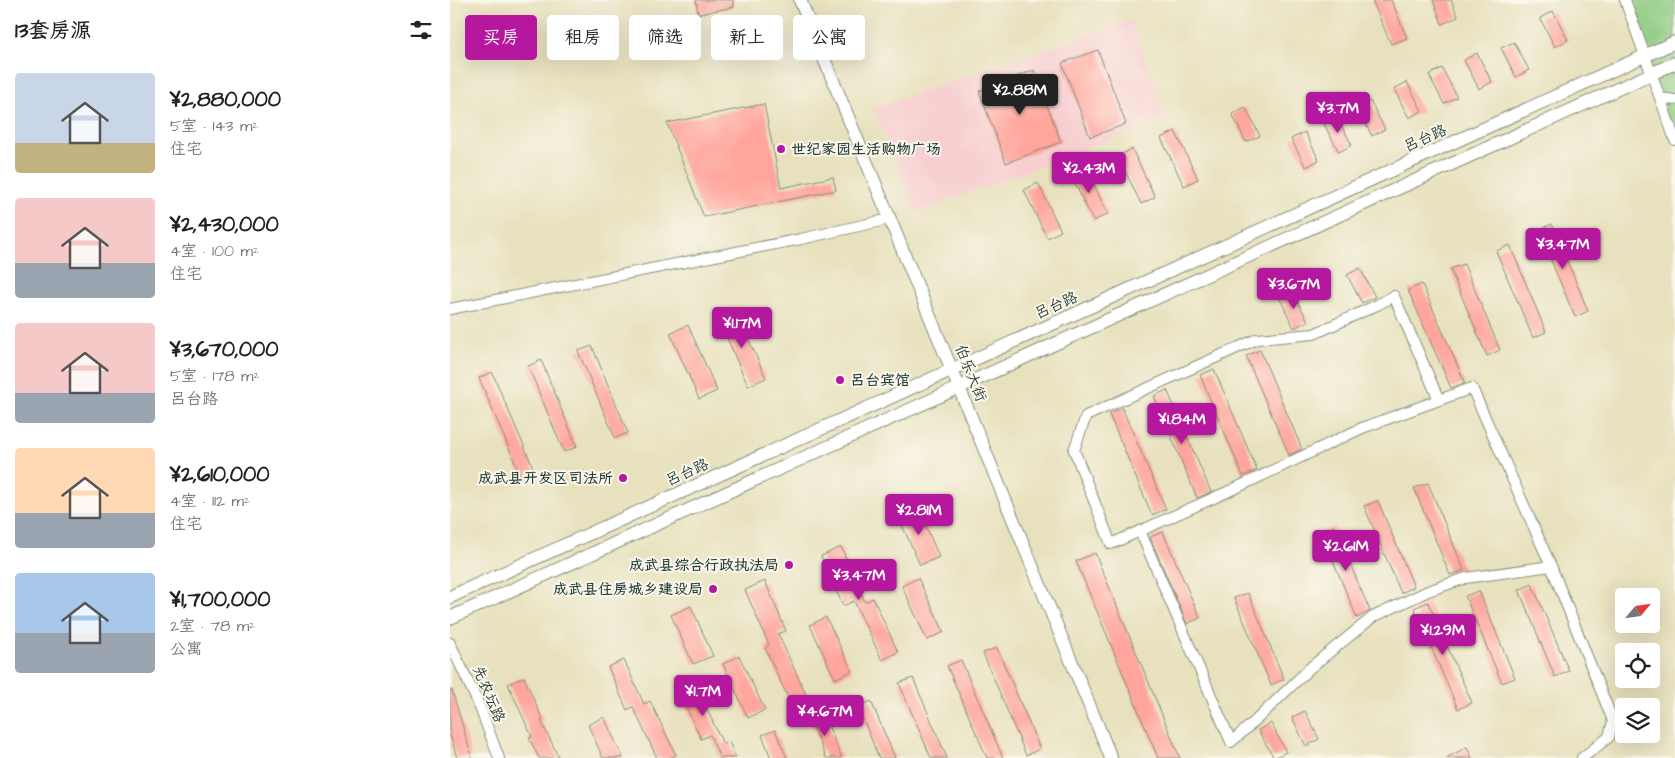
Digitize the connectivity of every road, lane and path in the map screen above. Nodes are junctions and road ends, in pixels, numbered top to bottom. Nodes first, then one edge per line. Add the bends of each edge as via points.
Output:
1 (800, 0) edge
2 (1625, 0) edge
3 (1675, 42) edge
4 (1646, 56) junction
5 (1675, 63) edge
6 (1652, 74) junction
7 (1661, 98) junction
8 (1675, 100) edge
9 (1675, 140) edge
10 (890, 219) junction
11 (450, 309) edge
12 (952, 370) junction
13 (959, 386) junction
14 (1439, 400) junction
15 (1140, 531) junction
16 (1551, 566) junction
17 (450, 596) edge
18 (450, 618) edge
19 (450, 643) edge
20 (499, 758) edge
21 (1111, 758) edge
22 (1582, 758) edge

1 - 10 main road, 伯乐大街
2 - 4 street
3 - 4 main road, 吕台路
4 - 6 street
4 - 12 main road, 吕台路
5 - 6 main road
6 - 7 street
6 - 13 main road
7 - 8 street
7 - 9 street
10 - 11 street
10 - 12 main road, 伯乐大街
12 - 13 main road, 伯乐大街
12 - 17 main road, 吕台路
13 - 18 main road
13 - 21 main road, 伯乐大街
14 - 15 street via 1362,428
14 - 15 street via 1394,296 1314,334 1257,339 1086,416 1074,450 1112,544
14 - 16 street via 1472,388
15 - 16 street via 1231,742 1311,666 1373,617 1428,591 1466,578
16 - 22 street via 1613,721 1609,737
19 - 20 street, 先农坛路

